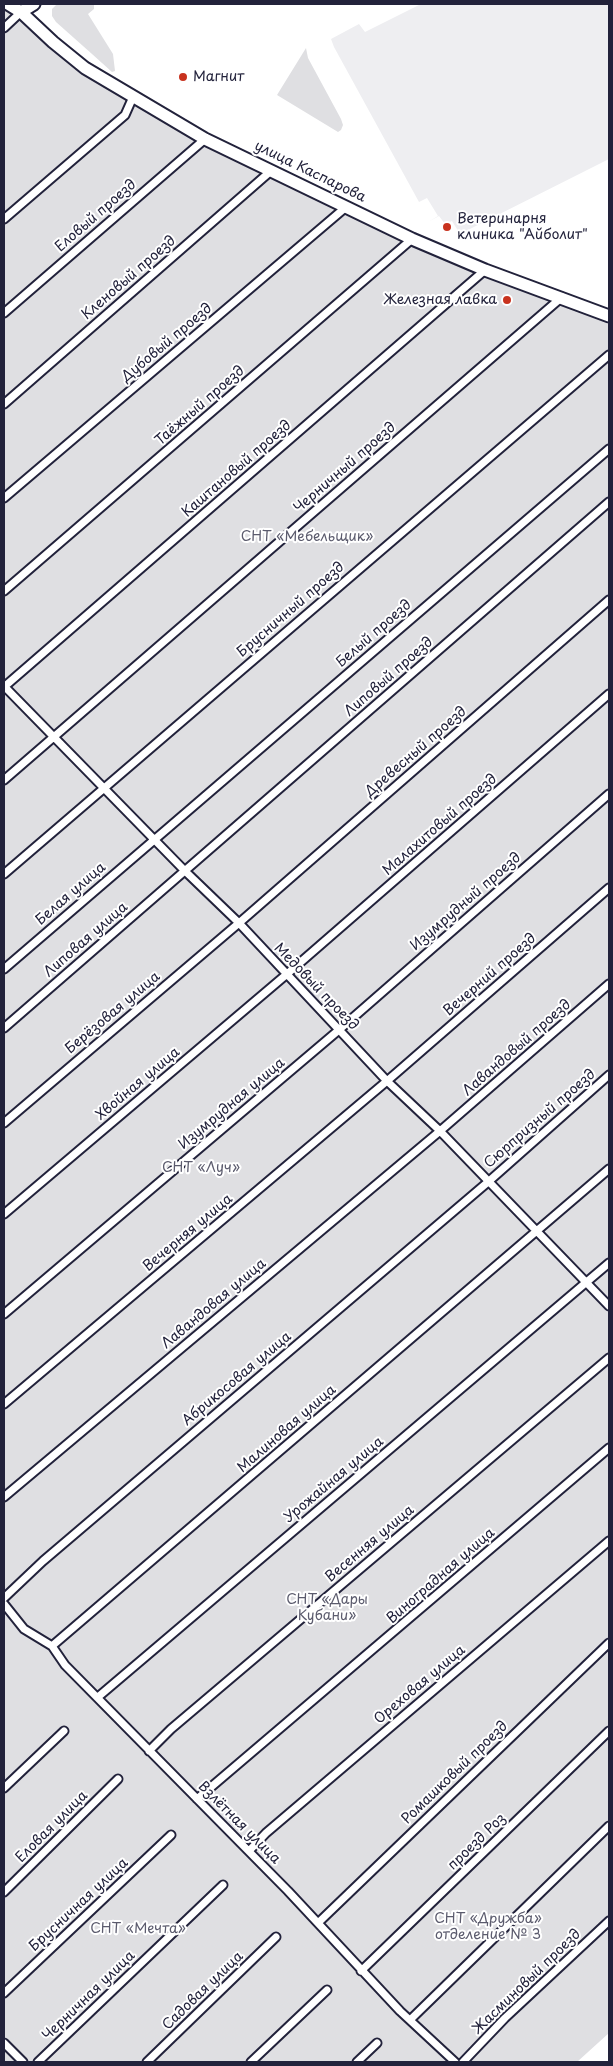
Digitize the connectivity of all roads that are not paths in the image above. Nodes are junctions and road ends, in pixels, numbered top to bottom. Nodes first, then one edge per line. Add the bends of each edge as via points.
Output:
1 (8, 4) edge
2 (34, 4) edge
3 (19, 8) edge
4 (4, 28) edge
5 (133, 97) junction
6 (205, 138) junction
7 (272, 170) junction
8 (346, 207) junction
9 (4, 219) edge
10 (412, 239) junction
11 (486, 270) junction
12 (562, 298) junction
13 (4, 312) edge
14 (609, 316) edge
15 (609, 355) edge
16 (4, 404) edge
17 (609, 449) edge
18 (4, 498) edge
19 (609, 502) edge
20 (4, 591) edge
21 (609, 600) edge
22 (4, 686) edge
23 (609, 694) edge
24 (54, 736) junction
25 (4, 780) edge
26 (104, 787) junction
27 (609, 794) edge
28 (154, 838) junction
29 (186, 871) junction
30 (4, 874) edge
31 (609, 888) edge
32 (239, 923) junction
33 (4, 969) edge
34 (288, 974) junction
35 (609, 984) edge
36 (4, 1028) edge
37 (340, 1029) junction
38 (609, 1076) edge
39 (387, 1081) junction
40 (4, 1123) edge
41 (440, 1131) junction
42 (609, 1169) edge
43 (488, 1182) junction
44 (4, 1214) edge
45 (538, 1231) junction
46 (609, 1263) edge
47 (586, 1283) junction
48 (609, 1306) edge
49 (4, 1314) edge
50 (609, 1358) edge
51 (4, 1404) edge
52 (609, 1448) edge
53 (4, 1497) edge
54 (609, 1541) edge
55 (4, 1598) edge
56 (4, 1604) edge
57 (609, 1643) edge
58 (52, 1646) junction
59 (98, 1696) junction
60 (64, 1731) dead end
61 (609, 1731) edge
62 (149, 1751) junction
63 (118, 1779) dead end
64 (4, 1788) edge
65 (197, 1799) junction
66 (609, 1826) edge
67 (171, 1835) dead end
68 (249, 1850) junction
69 (223, 1885) dead end
70 (4, 1892) edge
71 (609, 1921) edge
72 (319, 1922) junction
73 (276, 1937) dead end
74 (361, 1970) junction
75 (327, 1990) dead end
76 (4, 1994) edge
77 (410, 2020) junction
78 (4, 2043) edge
79 (377, 2043) dead end
80 (23, 2062) edge
81 (38, 2062) edge
82 (147, 2062) edge
83 (251, 2062) edge
84 (357, 2062) edge
85 (455, 2062) edge
86 (463, 2062) edge

1 - 3 main road, улица Каспарова
2 - 3 main road
3 - 4 street
3 - 5 main road, улица Каспарова via 52,42 84,68
5 - 6 main road, улица Каспарова
5 - 9 street via 125,115
6 - 7 main road, улица Каспарова
6 - 13 street, Еловый проезд
7 - 8 main road, улица Каспарова
7 - 16 street, Кленовый проезд
8 - 10 main road, улица Каспарова
8 - 18 street, Дубовый проезд
10 - 11 main road, улица Каспарова
10 - 20 street, Таёжный проезд
11 - 12 main road, улица Каспарова
11 - 22 street, Каштановый проезд
12 - 14 main road, улица Каспарова
12 - 24 street, Черничный проезд
15 - 26 street, Брусничный проезд
17 - 28 street, Белый проезд
19 - 29 street, Липовый проезд
21 - 32 street, Древесный проезд
22 - 24 street, Медовый проезд
23 - 34 street, Малахитовый проезд
24 - 25 street
24 - 26 street, Медовый проезд
26 - 28 street, Медовый проезд
26 - 30 street
27 - 37 street, Изумрудный проезд
28 - 29 street, Медовый проезд
28 - 33 street, Белая улица
29 - 32 street, Медовый проезд
29 - 36 street, Липовая улица
31 - 39 street, Вечерний проезд
32 - 34 street, Медовый проезд
32 - 40 street, Берёзовая улица
34 - 37 street, Медовый проезд
34 - 44 street, Хвойная улица
35 - 41 street, Лавандовый проезд
37 - 39 street, Медовый проезд
37 - 49 street, Изумрудная улица
38 - 43 street, Сюрпризный проезд
39 - 41 street, Медовый проезд
39 - 51 street, Вечерняя улица
41 - 43 street, Медовый проезд
41 - 53 street, Лавандовая улица
42 - 45 street, Малиновая улица
43 - 45 street, Медовый проезд
43 - 55 street, Абрикосовая улица via 42,1561
45 - 47 street, Медовый проезд
45 - 58 street, Малиновая улица
46 - 47 street, Урожайная улица
47 - 48 street, Медовый проезд
47 - 59 street, Урожайная улица
50 - 62 street, Весенняя улица via 179,1722
52 - 65 street, Виноградная улица
54 - 68 street, Ореховая улица
56 - 58 street, Взлётная улица via 24,1629
57 - 72 street, Ромашковый проезд
58 - 59 street, Взлётная улица via 65,1665
59 - 62 street, Взлётная улица
60 - 64 street
61 - 74 street, проезд Роз
62 - 65 street, Взлётная улица
63 - 70 street, Еловая улица
65 - 68 street, Взлётная улица
66 - 77 street
67 - 76 street, Брусничная улица
68 - 72 street, Взлётная улица
69 - 81 street, Черничная улица
71 - 86 street, Жасминовый проезд
72 - 74 street, Взлётная улица
73 - 82 street, Садовая улица
74 - 77 street, Взлётная улица
75 - 83 street
77 - 85 street, Взлётная улица
78 - 80 street
79 - 84 street

